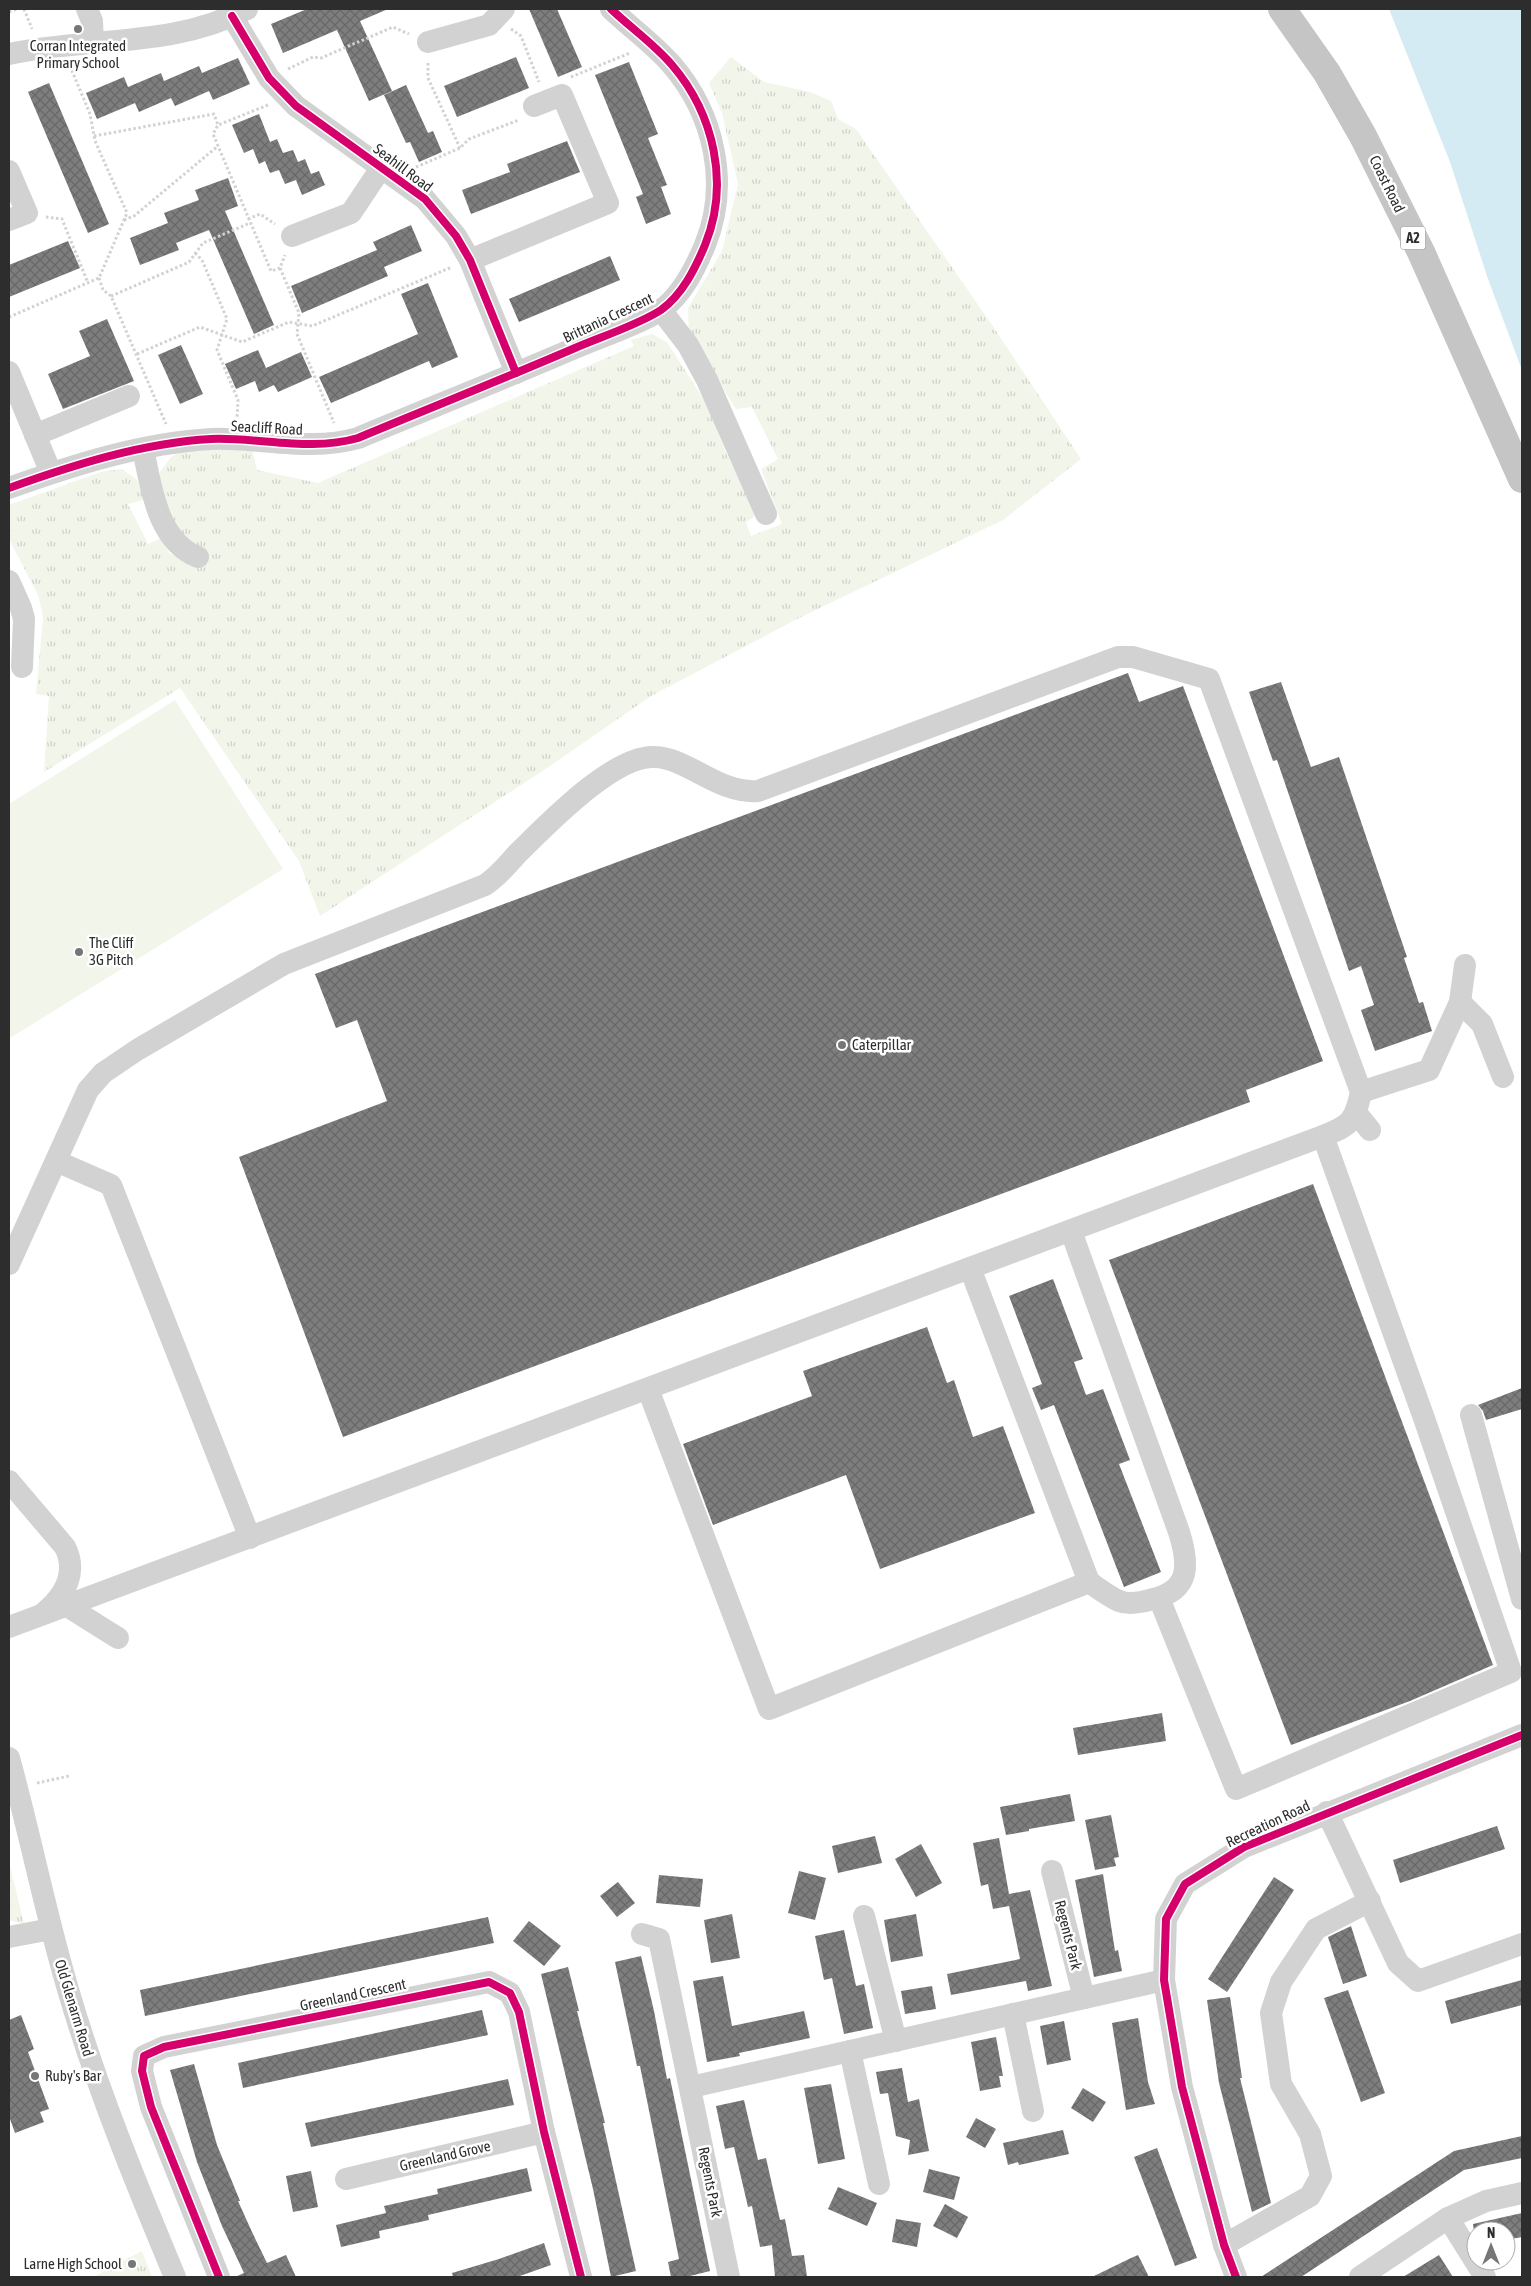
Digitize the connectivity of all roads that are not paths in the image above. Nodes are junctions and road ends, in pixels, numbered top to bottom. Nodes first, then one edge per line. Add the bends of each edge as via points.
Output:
1 (86, 9) edge
2 (611, 9) edge
3 (1282, 9) edge
4 (240, 13) edge
5 (500, 14) edge
6 (93, 42) junction
7 (428, 42) road end
8 (9, 54) edge
9 (548, 101) road end
10 (381, 168) junction
11 (9, 171) edge
12 (18, 217) edge
13 (292, 236) road end
14 (470, 260) junction
15 (661, 310) junction
16 (9, 372) edge
17 (516, 373) junction
18 (129, 396) dead end
19 (35, 435) junction
20 (142, 449) junction
21 (51, 473) junction
22 (1522, 479) edge
23 (9, 488) edge
24 (766, 514) dead end
25 (198, 557) dead end
26 (9, 581) edge
27 (22, 667) dead end
28 (1465, 965) dead end
29 (1460, 1002) junction
30 (1503, 1077) dead end
31 (1361, 1092) junction
32 (1323, 1136) junction
33 (56, 1161) junction
34 (1071, 1231) junction
35 (9, 1264) edge
36 (970, 1268) junction
37 (648, 1389) junction
38 (1471, 1415) dead end
39 (9, 1481) edge
40 (250, 1538) junction
41 (1089, 1582) junction
42 (1159, 1598) junction
43 (1522, 1598) edge
44 (67, 1606) junction
45 (40, 1616) junction
46 (9, 1627) edge
47 (118, 1638) dead end
48 (1522, 1735) edge
49 (9, 1758) edge
50 (1327, 1812) junction
51 (1052, 1872) dead end
52 (1370, 1902) junction
53 (864, 1916) dead end
54 (51, 1929) junction
55 (642, 1934) dead end
56 (9, 1937) edge
57 (1522, 1944) edge
58 (1164, 1980) junction
59 (1084, 1998) junction
60 (1013, 2014) junction
61 (896, 2041) junction
62 (850, 2051) junction
63 (691, 2087) junction
64 (1032, 2111) dead end
65 (544, 2132) junction
66 (346, 2179) dead end
67 (879, 2184) dead end
68 (1522, 2194) edge
69 (1448, 2218) junction
70 (1224, 2245) junction
71 (1230, 2276) edge
72 (175, 2277) edge
73 (219, 2277) edge
74 (580, 2277) edge
75 (729, 2277) edge
76 (1360, 2277) edge
77 (1485, 2277) edge

1 - 6 street via 92,21
2 - 15 street, Brittania Crescent via 652,44 692,93 704,118 716,162 714,212 707,239 684,285
3 - 22 main road, Coast Road / A2 via 1326,73 1363,136 1428,269
4 - 6 street via 163,37
4 - 10 street, Seahill Road via 269,78 310,118
5 - 7 street via 489,25
6 - 8 street
9 - 14 street via 608,203
10 - 13 street via 351,213
10 - 14 street, Seahill Road via 425,199 456,236
11 - 12 street
14 - 17 street, Seahill Road
15 - 17 street, Brittania Crescent
15 - 24 street via 688,345 707,380
16 - 19 street
17 - 20 street, Seacliff Road via 340,443 197,440
18 - 19 street
19 - 21 street
20 - 21 street, Seacliff Road
20 - 25 street via 153,494 168,532 178,546
21 - 23 street, Seacliff Road
26 - 27 street via 24,618
28 - 29 street
29 - 30 street via 1482,1024
29 - 31 street via 1429,1070
31 - 32 street via 1364,1122
31 - 33 street via 1209,679 1126,657 758,791 740,790 664,758 646,757 624,763 593,784 485,885 284,964 102,1073 88,1090
32 - 34 street
32 - 42 street via 1419,1402 1511,1672 1236,1789
33 - 35 street
33 - 40 street via 110,1185
34 - 36 street
34 - 42 street via 1184,1548 1182,1583 1173,1592
36 - 37 street
36 - 41 street
37 - 40 street
37 - 41 street via 769,1709
38 - 43 street
39 - 45 street via 69,1554 71,1564 66,1589
40 - 44 street
41 - 42 street via 1120,1601 1140,1603
44 - 45 street
44 - 47 street
45 - 46 street
48 - 50 street, Recreation Road
49 - 54 street, Old Glenarm Road
50 - 52 street
50 - 58 street, Recreation Road via 1244,1847 1185,1884 1166,1919
51 - 59 street, Regents Park
52 - 57 street via 1398,1963 1418,1981
52 - 70 street via 1316,1928 1281,1982 1271,2013 1281,2084 1310,2134 1321,2176 1310,2196
53 - 61 street
54 - 56 street
54 - 72 street, Old Glenarm Road via 98,2085
55 - 63 street, Regents Park via 659,1939
58 - 59 street
58 - 70 street, Recreation Road via 1182,2087
59 - 60 street
60 - 61 street
60 - 64 street
61 - 62 street
62 - 63 street
62 - 67 street
63 - 75 street, Regents Park
65 - 66 street, Greenland Grove
65 - 73 street, Greenland Crescent via 519,2012 510,1993 489,1982 164,2047 144,2056 142,2071 151,2108
65 - 74 street, Greenland Crescent
68 - 69 street via 1486,2201
69 - 76 street
69 - 77 street
70 - 71 street, Recreation Road

